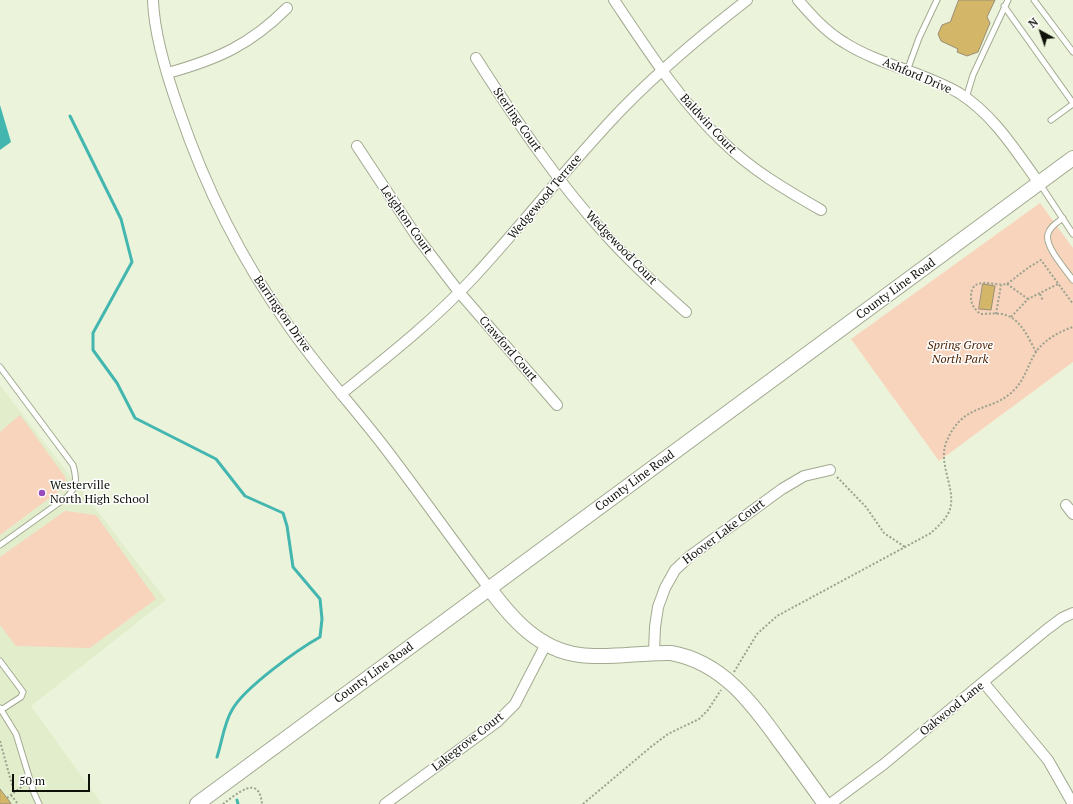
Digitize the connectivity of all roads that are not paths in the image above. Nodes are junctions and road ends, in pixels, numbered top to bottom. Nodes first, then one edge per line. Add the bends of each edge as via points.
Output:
1 (152, 0) edge
2 (614, 0) edge
3 (747, 0) edge
4 (798, 0) edge
5 (937, 0) edge
6 (1008, 0) edge
7 (1034, 0) edge
8 (1004, 6) junction
9 (287, 8) dead end
10 (1073, 52) edge
11 (476, 58) dead end
12 (662, 70) junction
13 (907, 71) junction
14 (168, 73) junction
15 (966, 98) junction
16 (1073, 104) edge
17 (1051, 120) dead end
18 (357, 146) dead end
19 (1073, 158) edge
20 (561, 180) junction
21 (1039, 183) junction
22 (821, 210) dead end
23 (1064, 218) junction
24 (1073, 234) edge
25 (1073, 280) edge
26 (459, 292) junction
27 (686, 312) dead end
28 (0, 367) edge
29 (342, 394) junction
30 (557, 405) dead end
31 (830, 470) road end
32 (1066, 505) dead end
33 (1073, 514) edge
34 (0, 545) edge
35 (489, 588) junction
36 (1073, 613) edge
37 (546, 644) junction
38 (654, 652) junction
39 (0, 661) edge
40 (984, 683) junction
41 (1, 709) edge
42 (39, 804) edge
43 (197, 804) edge
44 (386, 804) edge
45 (825, 804) edge
46 (830, 804) edge
47 (1073, 804) edge

1 - 14 street, Barrington Drive
2 - 12 street, Baldwin Court
3 - 12 street, Wedgewood Terrace
4 - 13 street, Ashford Drive via 827,31 845,44
5 - 13 lane via 918,38
6 - 8 lane
7 - 10 lane
8 - 15 lane via 973,75
8 - 16 lane
9 - 14 street via 264,28 229,52 204,63
11 - 20 street, Sterling Court via 529,138
12 - 20 street, Wedgewood Terrace via 623,108
12 - 22 street, Baldwin Court via 723,143 763,176
13 - 15 street, Ashford Drive
14 - 29 street, Barrington Drive via 195,155 235,240 280,314
15 - 21 street, Ashford Drive via 995,123
16 - 17 lane
18 - 26 street, Leighton Court via 417,237
19 - 21 main road, County Line Road
20 - 26 street, Wedgewood Terrace
20 - 27 street, Wedgewood Court via 619,248
21 - 23 lane
21 - 35 main road, County Line Road
23 - 24 lane
23 - 25 lane via 1052,226 1048,234 1048,245
26 - 29 street, Wedgewood Terrace via 413,335
26 - 30 street, Crawford Court
28 - 34 lane via 73,465 76,477 73,491 67,497
29 - 35 street, Barrington Drive
31 - 38 street, Hoover Lake Court via 804,476 782,489 690,556 675,570 664,588 658,607 654,627
32 - 33 street
35 - 37 main road via 514,620
35 - 43 main road, County Line Road
36 - 40 street, Oakwood Lane via 1046,630
37 - 38 main road via 579,655
37 - 44 street, Lakegrove Court via 525,688 498,722
38 - 45 main road via 682,655 703,663 728,681 754,706
39 - 41 lane via 23,692 21,697
40 - 46 street, Oakwood Lane
40 - 47 street via 1048,760
41 - 42 lane via 16,734

